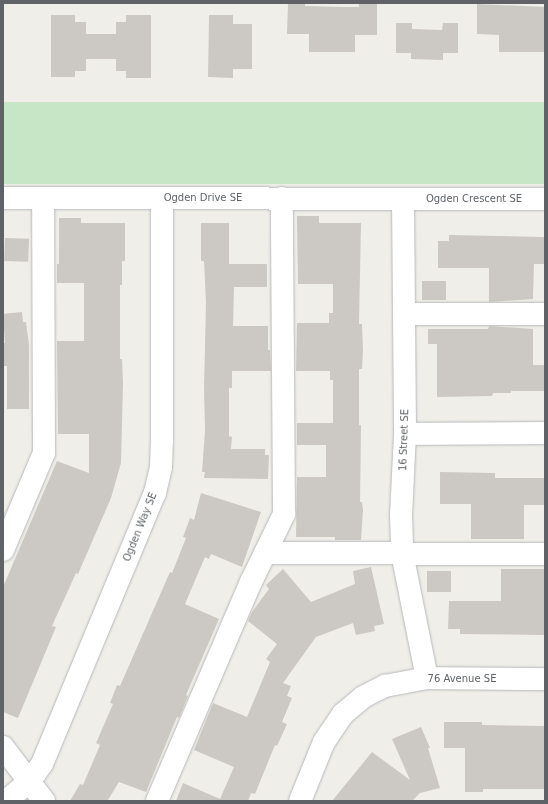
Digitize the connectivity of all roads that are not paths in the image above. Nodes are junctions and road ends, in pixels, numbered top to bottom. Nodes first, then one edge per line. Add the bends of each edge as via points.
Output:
1 (3, 198) edge
2 (43, 198) junction
3 (162, 198) junction
4 (282, 198) junction
5 (403, 199) junction
6 (545, 199) edge
7 (404, 314) junction
8 (545, 314) edge
9 (545, 433) edge
10 (405, 434) junction
11 (3, 550) edge
12 (265, 553) junction
13 (402, 553) junction
14 (545, 554) edge
15 (427, 678) junction
16 (545, 679) edge
17 (3, 747) edge
18 (30, 782) junction
19 (6, 801) edge
20 (44, 801) edge
21 (157, 801) edge
22 (300, 801) edge

1 - 2 street, Ogden Drive SE
2 - 3 street, Ogden Drive SE
2 - 11 street via 44,453
3 - 4 street, Ogden Drive SE
3 - 18 street, Ogden Way SE via 161,468 155,493 42,764
4 - 5 street, Ogden Drive SE
4 - 12 street via 284,514
5 - 6 street, Ogden Crescent SE
5 - 7 street, 16 Street SE
7 - 8 street
7 - 10 street, 16 Street SE
9 - 10 street
10 - 13 street, 16 Street SE
12 - 13 street
12 - 21 street
13 - 14 street
13 - 15 street, 16 Street SE
15 - 16 street, 76 Avenue SE
15 - 22 street, 76 Avenue SE via 385,686 363,697 343,714 324,742
17 - 18 street
18 - 19 street, Ogden Way SE
18 - 20 street

